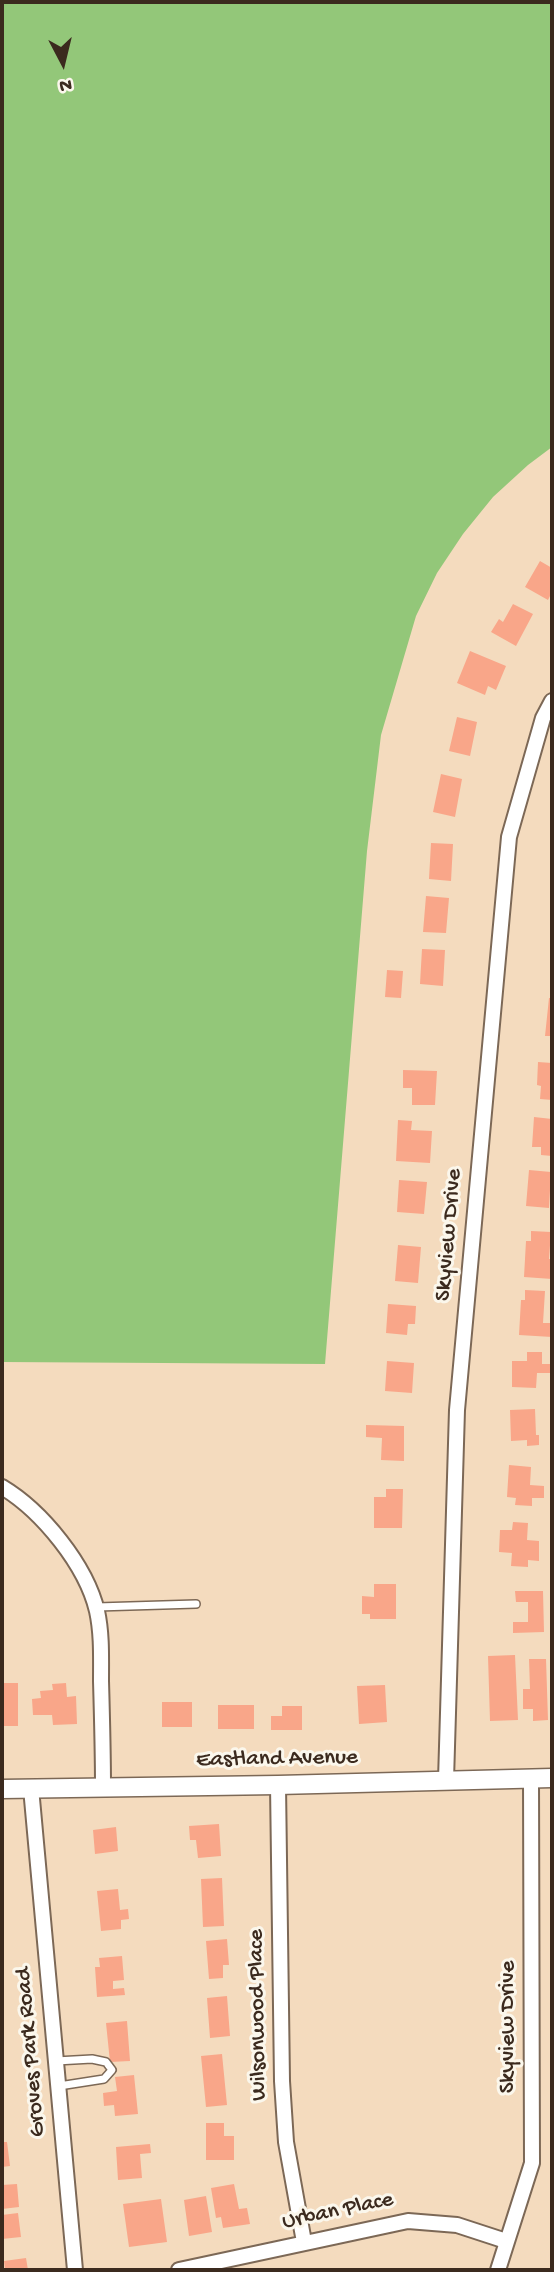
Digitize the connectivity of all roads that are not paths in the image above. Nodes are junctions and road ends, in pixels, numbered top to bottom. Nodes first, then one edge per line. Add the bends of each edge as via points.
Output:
1 (552, 701) edge
2 (548, 720) edge
3 (2, 1487) edge
4 (196, 1604) dead end
5 (96, 1608) junction
6 (531, 1778) junction
7 (552, 1778) edge
8 (446, 1780) junction
9 (278, 1785) junction
10 (103, 1787) junction
11 (31, 1788) junction
12 (2, 1789) edge
13 (55, 2061) junction
14 (58, 2087) junction
15 (506, 2241) junction
16 (304, 2242) junction
17 (75, 2270) edge
18 (179, 2270) edge
19 (498, 2270) edge

1 - 2 street, Skyview Drive
2 - 8 street, Skyview Drive via 509,837 500,925 457,1410
3 - 5 street via 23,1500 65,1548 83,1575
4 - 5 lane
5 - 10 street via 101,1642
6 - 7 street, Eastland Avenue
6 - 8 street, Eastland Avenue
6 - 15 street, Skyview Drive via 532,2163
8 - 9 street, Eastland Avenue
9 - 10 street, Eastland Avenue
9 - 16 street, Wilsonwood Place via 282,2081 286,2142
10 - 11 street, Eastland Avenue
11 - 12 street, Eastland Avenue
11 - 13 street, Groves Park Road
13 - 14 street, Groves Park Road
13 - 14 lane via 92,2059 106,2062 112,2070 104,2079
14 - 17 street, Groves Park Road
15 - 16 street, Urban Place via 457,2225 408,2221
15 - 19 street, Skyview Drive
16 - 18 street, Urban Place

